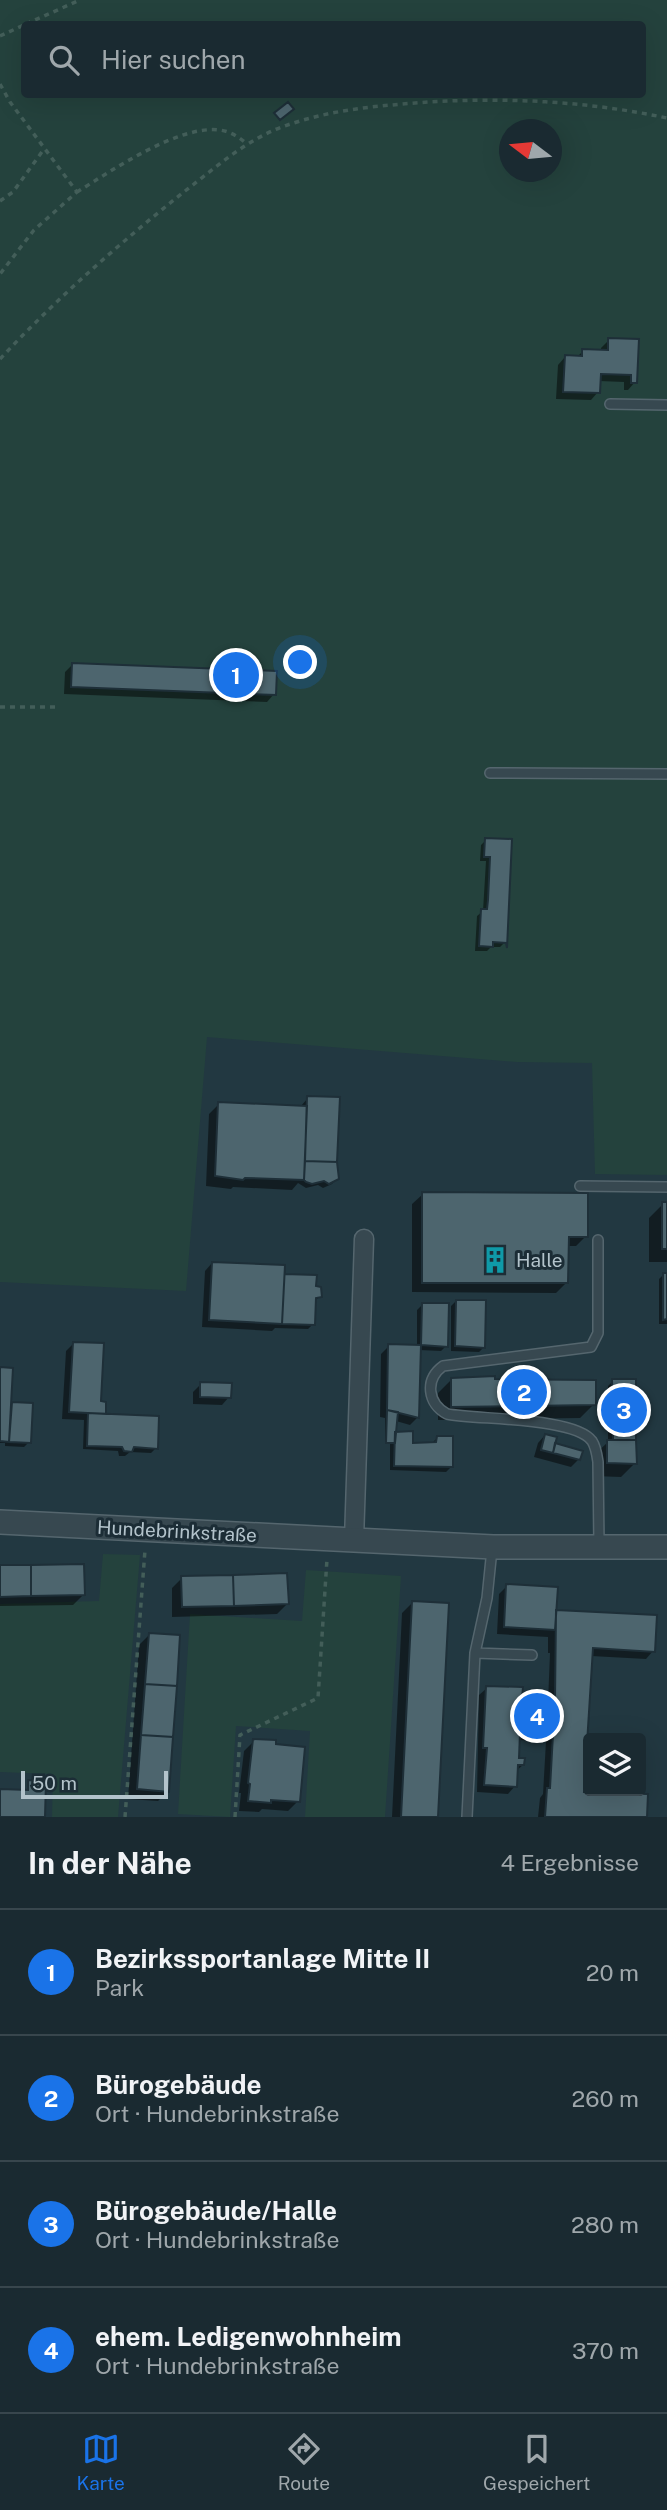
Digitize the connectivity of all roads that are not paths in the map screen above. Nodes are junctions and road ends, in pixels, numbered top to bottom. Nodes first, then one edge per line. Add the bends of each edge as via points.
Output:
1 (610, 404) dead end
2 (667, 405) edge
3 (490, 773) dead end
4 (667, 774) edge
5 (580, 1186) dead end
6 (667, 1187) edge
7 (364, 1239) dead end
8 (598, 1240) dead end
9 (0, 1522) edge
10 (354, 1540) junction
11 (493, 1547) junction
12 (599, 1547) junction
13 (667, 1547) edge
14 (475, 1653) junction
15 (532, 1656) dead end
16 (467, 1817) edge

1 - 2 lane
3 - 4 lane
5 - 6 lane
7 - 10 street
8 - 12 lane via 598,1333 591,1347 443,1366 433,1377 431,1397 447,1414 557,1424 586,1435 598,1462
9 - 10 street, Hundebrinkstraße
10 - 11 street, Hundebrinkstraße
11 - 12 street, Hundebrinkstraße
11 - 14 lane
12 - 13 street, Hundebrinkstraße
14 - 15 lane
14 - 16 lane

